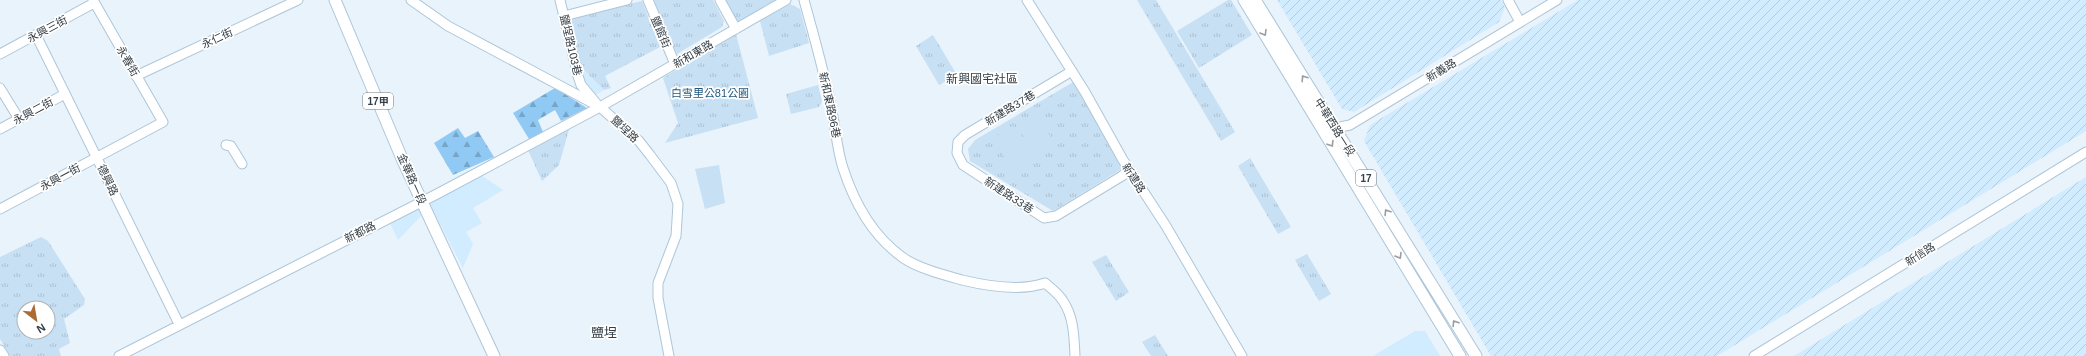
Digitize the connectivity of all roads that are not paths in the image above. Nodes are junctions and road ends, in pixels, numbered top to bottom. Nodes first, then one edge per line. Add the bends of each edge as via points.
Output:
1 (298, 0) edge
2 (335, 0) edge
3 (411, 0) edge
4 (560, 0) edge
5 (627, 0) edge
6 (648, 0) edge
7 (720, 0) edge
8 (786, 0) edge
9 (804, 0) edge
10 (1027, 0) edge
11 (1244, 0) edge
12 (1255, 0) edge
13 (1508, 0) edge
14 (1557, 0) edge
15 (94, 2) edge
16 (564, 16) junction
17 (1520, 22) junction
18 (736, 29) junction
19 (36, 35) junction
20 (0, 54) edge
21 (675, 64) junction
22 (1072, 71) junction
23 (136, 76) junction
24 (0, 88) edge
25 (65, 94) junction
26 (600, 107) junction
27 (19, 119) junction
28 (163, 122) joint
29 (0, 129) edge
30 (1336, 129) junction
31 (1322, 130) junction
32 (226, 145) dead end
33 (2086, 152) edge
34 (957, 153) joint
35 (97, 157) junction
36 (242, 164) dead end
37 (1129, 170) junction
38 (421, 201) junction
39 (0, 209) edge
40 (179, 324) junction
41 (0, 350) edge
42 (4, 356) edge
43 (120, 356) edge
44 (494, 356) edge
45 (669, 356) edge
46 (1075, 356) edge
47 (1242, 356) edge
48 (1460, 356) edge
49 (1476, 356) edge
50 (1754, 356) edge

1 - 23 street, 永仁街
2 - 38 main road, 金華路一段 / 17甲
3 - 26 street, 鹽埕路 via 448,26
4 - 16 street, 鹽埕路103巷
5 - 16 street
6 - 21 street, 鹽館街
7 - 18 street
8 - 18 street, 新和東路
9 - 46 street, 新和東路96巷 via 828,94 843,168 860,209 878,235 903,258 942,275 978,284 1035,287 1045,283 1063,300 1074,329
10 - 22 street, 新建路
11 -> 31 main road, 中華西路一段 / 17
30 -> 12 main road, 中華西路一段 / 17
13 - 17 street
14 - 17 street, 新義路
15 - 19 street, 永興三街
15 - 23 street, 永春街
16 - 26 street, 鹽埕路103巷 via 581,85
17 - 30 street, 新義路 via 1350,125
18 - 21 street, 新和東路
19 - 20 street, 永興三街
19 - 25 street, 德興路
21 - 26 street, 新和東路
22 - 34 street, 新建路37巷 via 965,135 958,142
22 - 37 street, 新建路
23 - 28 street, 永春街
24 - 27 street
25 - 27 street, 永興二街
25 - 35 street, 德興路
26 - 38 street, 新都路
26 - 45 street, 鹽埕路 via 639,141 671,183 678,204 676,236 658,283 658,298
27 - 29 street, 永興二街
28 - 35 street, 永興一街
30 - 31 street, 新義路
49 -> 30 main road, 中華西路一段 / 17
31 -> 48 main road, 中華西路一段 / 17
32 - 36 street via 231,146
33 - 50 street, 新信路
34 - 37 street, 新建路33巷 via 963,165 1044,218 1056,216
35 - 39 street, 永興一街
35 - 40 street, 德興路
37 - 47 street, 新建路 via 1166,226
38 - 40 street, 新都路
38 - 44 main road, 金華路一段 / 17甲
40 - 43 street, 新都路
41 - 42 street

